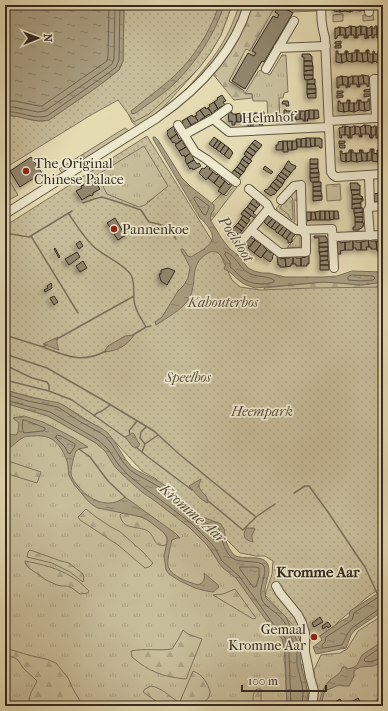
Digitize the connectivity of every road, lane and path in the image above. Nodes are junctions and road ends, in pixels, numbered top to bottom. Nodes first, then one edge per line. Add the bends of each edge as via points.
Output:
1 (248, 5) edge
2 (322, 5) edge
3 (294, 21) dead end
4 (326, 46) junction
5 (278, 48) junction
6 (266, 69) dead end
7 (379, 79) edge
8 (379, 107) edge
9 (228, 108) dead end
10 (213, 119) junction
11 (329, 124) junction
12 (178, 125) dead end
13 (185, 136) junction
14 (383, 174) edge
15 (369, 175) junction
16 (236, 182) dead end
17 (248, 189) dead end
18 (281, 200) dead end
19 (383, 206) edge
20 (370, 207) junction
21 (269, 208) junction
22 (5, 214) edge
23 (302, 229) junction
24 (251, 230) junction
25 (383, 235) edge
26 (370, 236) junction
27 (333, 237) junction
28 (240, 243) dead end
29 (334, 268) dead end
30 (276, 586) dead end
31 (311, 706) edge

1 - 22 street via 239,28 218,62 187,96 171,109
2 - 4 street via 322,26
3 - 5 street
4 - 5 street
4 - 11 street
5 - 6 street
7 - 8 street
8 - 11 street, Helmhof via 376,118
9 - 10 street, Helmhof
10 - 11 street, Helmhof via 229,132
10 - 13 street, Helmhof
11 - 15 street via 333,176
12 - 13 street
13 - 16 street via 195,152
14 - 15 street
15 - 20 street
17 - 21 street
18 - 23 street via 294,186 301,185
19 - 20 street
20 - 26 street
21 - 23 street via 296,230
21 - 24 street
23 - 24 street via 306,236 306,252 280,253
23 - 27 street via 332,229
24 - 28 street
25 - 26 street
26 - 27 street
27 - 29 street
30 - 31 street via 298,615 305,632 305,652 314,691

